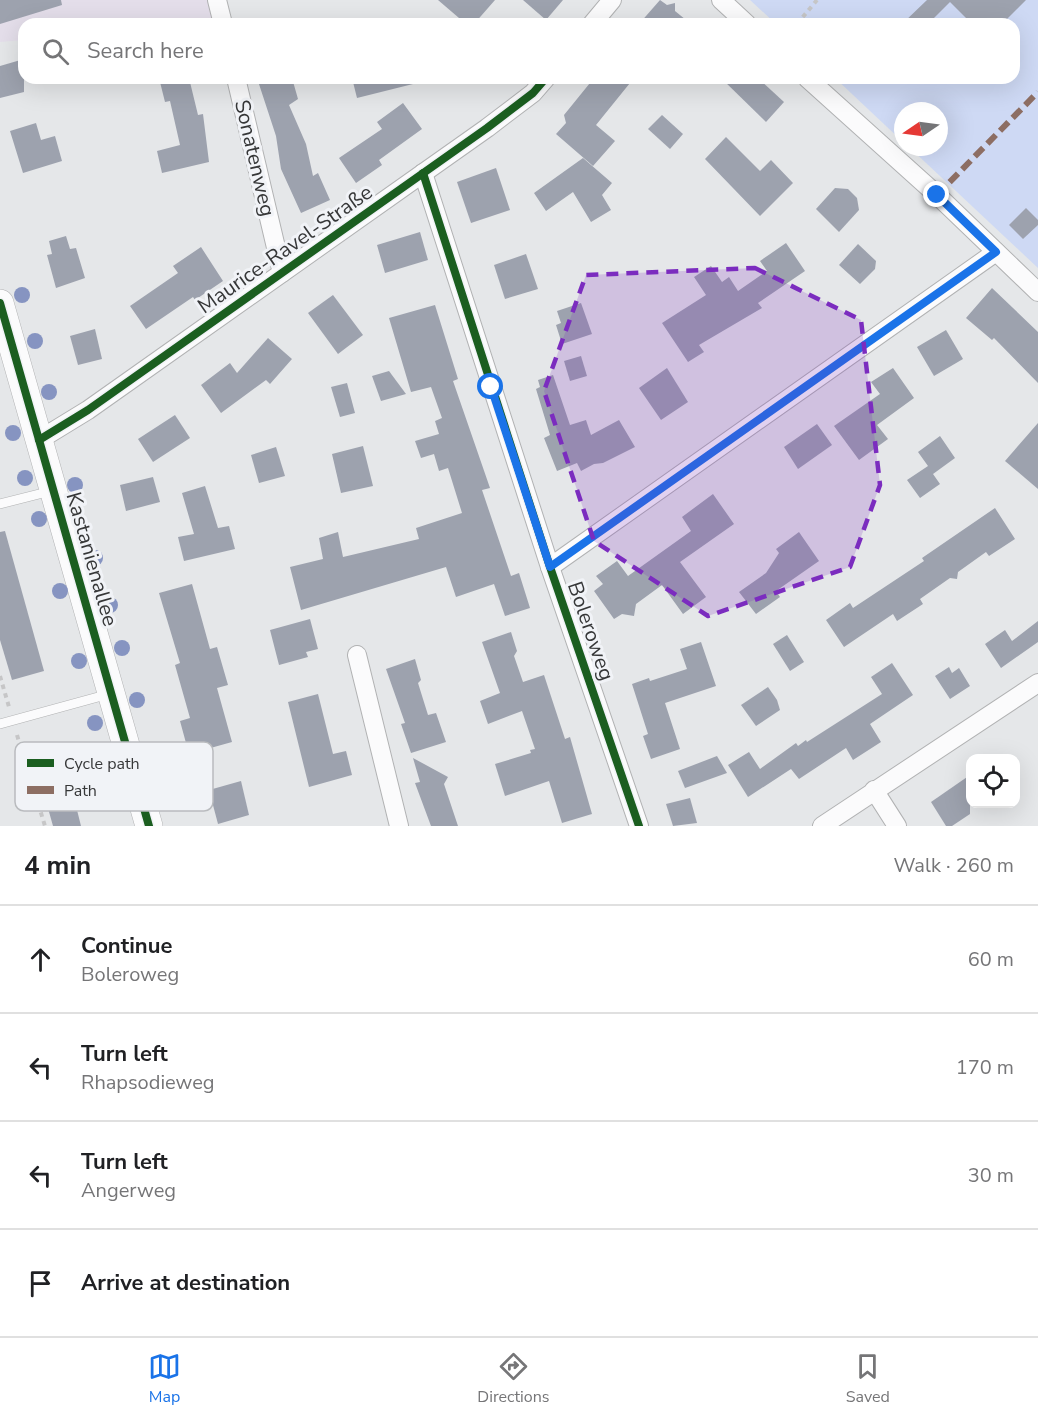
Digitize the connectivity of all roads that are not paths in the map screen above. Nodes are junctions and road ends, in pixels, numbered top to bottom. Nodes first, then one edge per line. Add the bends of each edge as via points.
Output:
1 (218, 0) edge
2 (612, 0) edge
3 (721, 0) edge
4 (222, 18) edge
5 (597, 18) edge
6 (740, 18) edge
7 (237, 84) edge
8 (541, 84) edge
9 (814, 84) edge
10 (423, 173) junction
11 (996, 252) junction
12 (282, 273) junction
13 (1038, 292) edge
14 (0, 303) edge
15 (39, 440) junction
16 (53, 490) junction
17 (0, 504) edge
18 (550, 567) junction
19 (357, 655) dead end
20 (1038, 683) edge
21 (111, 694) junction
22 (0, 724) edge
23 (125, 742) edge
24 (874, 790) junction
25 (145, 811) edge
26 (149, 826) edge
27 (399, 826) edge
28 (639, 826) edge
29 (822, 826) edge
30 (897, 826) edge

1 - 4 street
2 - 5 street
3 - 6 street
7 - 12 street, Sonatenweg
8 - 10 street, Maurice-Ravel-Straße
9 - 11 street
10 - 12 street, Maurice-Ravel-Straße
10 - 18 street, Boleroweg
11 - 13 street
11 - 18 street
12 - 15 street, Maurice-Ravel-Straße via 88,411
14 - 15 street, Kastanienallee
15 - 16 street, Kastanienallee
16 - 17 lane
16 - 21 street, Kastanienallee
18 - 28 street, Boleroweg
19 - 27 street
20 - 24 street
21 - 22 lane
21 - 23 street, Kastanienallee
24 - 29 street
24 - 30 street
25 - 26 street, Kastanienallee

